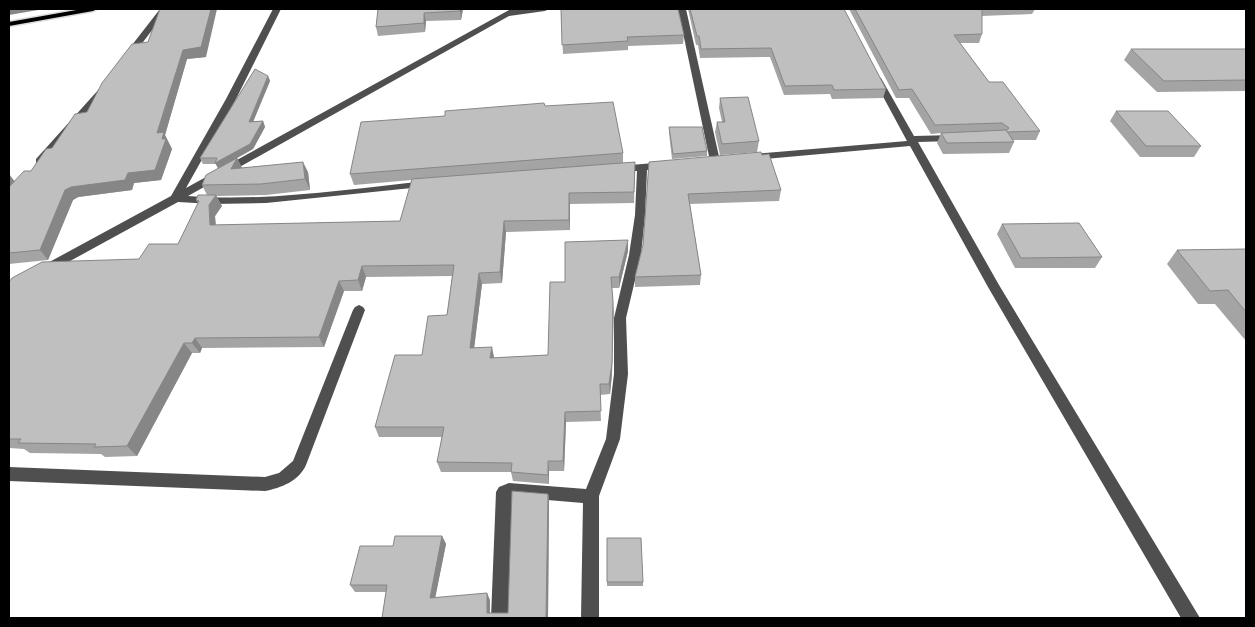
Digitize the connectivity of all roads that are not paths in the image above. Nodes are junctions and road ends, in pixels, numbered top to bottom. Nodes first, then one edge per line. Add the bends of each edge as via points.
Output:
1 (93, 9) edge
2 (164, 9) edge
3 (277, 9) edge
4 (545, 9) edge
5 (682, 9) edge
6 (512, 11) edge
7 (9, 24) edge
8 (125, 61) edge
9 (872, 68) edge
10 (108, 83) edge
11 (969, 138) edge
12 (912, 141) junction
13 (745, 158) edge
14 (716, 160) edge
15 (679, 164) edge
16 (642, 167) junction
17 (34, 168) edge
18 (605, 170) edge
19 (436, 184) edge
20 (176, 198) junction
21 (34, 276) edge
22 (359, 310) dead end
23 (9, 474) edge
24 (591, 496) junction
25 (500, 618) edge
26 (590, 618) edge
27 (1191, 618) edge

1 - 7 main road
2 - 8 street
3 - 20 street
4 - 6 street
5 - 14 street
6 - 20 street
9 - 12 street
10 - 17 street
11 - 12 street
12 - 13 street
12 - 27 street via 994,287
15 - 16 street
16 - 18 street
16 - 24 street via 635,255 620,318 620,374 613,439
19 - 20 street via 266,200
20 - 21 street
22 - 23 street via 299,465 286,478 265,484
24 - 25 street via 504,492
24 - 26 street

